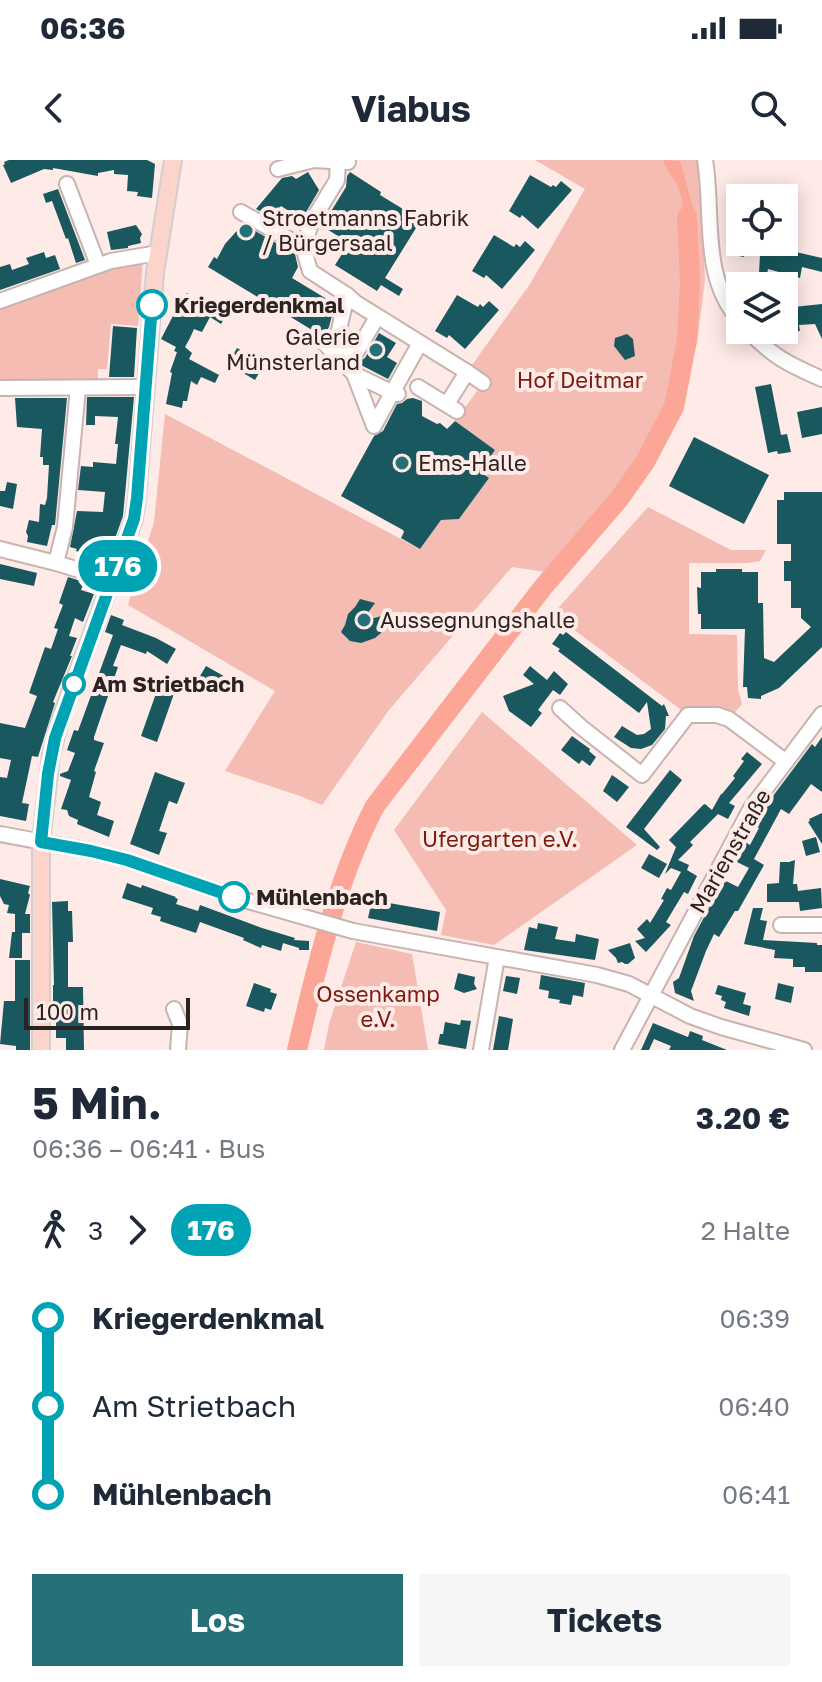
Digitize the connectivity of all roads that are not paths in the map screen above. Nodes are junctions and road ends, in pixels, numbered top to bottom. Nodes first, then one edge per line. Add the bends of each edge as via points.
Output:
1 (173, 160) edge
2 (705, 160) edge
3 (341, 161) edge
4 (277, 167) edge
5 (67, 184) dead end
6 (241, 212) dead end
7 (303, 247) junction
8 (158, 253) junction
9 (98, 265) junction
10 (347, 295) junction
11 (726, 300) edge
12 (0, 301) edge
13 (377, 317) junction
14 (337, 338) dead end
15 (322, 341) dead end
16 (420, 343) junction
17 (760, 344) edge
18 (349, 369) junction
19 (467, 372) junction
20 (822, 379) edge
21 (483, 383) dead end
22 (145, 387) junction
23 (418, 387) dead end
24 (0, 388) edge
25 (78, 388) junction
26 (392, 392) junction
27 (0, 549) edge
28 (56, 563) junction
29 (112, 580) junction
30 (560, 708) dead end
31 (821, 717) edge
32 (785, 761) junction
33 (0, 834) edge
34 (41, 842) junction
35 (781, 925) dead end
36 (822, 925) edge
37 (497, 957) junction
38 (650, 996) junction
39 (174, 1009) dead end
40 (41, 1050) edge
41 (178, 1050) edge
42 (481, 1050) edge
43 (622, 1050) edge
44 (804, 1050) edge

1 - 8 main road
2 - 11 street via 714,272
3 - 4 street
3 - 7 street via 337,180
5 - 9 street
6 - 7 street
7 - 10 street via 310,271
8 - 9 street
8 - 22 main road
9 - 12 street
10 - 13 street
10 - 14 street
13 - 16 street
13 - 18 street via 356,353 346,348
15 - 18 street
16 - 19 street
16 - 26 street
17 - 20 street
18 - 26 street
18 - 26 street via 374,426
19 - 21 street
19 - 23 street via 452,407
22 - 25 street
22 - 29 main road via 134,519
24 - 25 street
25 - 28 street via 65,527
27 - 28 street
28 - 29 street
29 - 34 main road via 55,738
30 - 32 street via 642,775 688,715 729,719
31 - 32 street, Marienstraße
32 - 38 street, Marienstraße via 751,808
33 - 34 street
34 - 37 street via 127,860 353,931
34 - 40 main road
35 - 36 street
37 - 38 street via 597,975
37 - 42 street
38 - 43 street, Marienstraße
38 - 44 street via 721,1027
39 - 41 street via 180,1024

